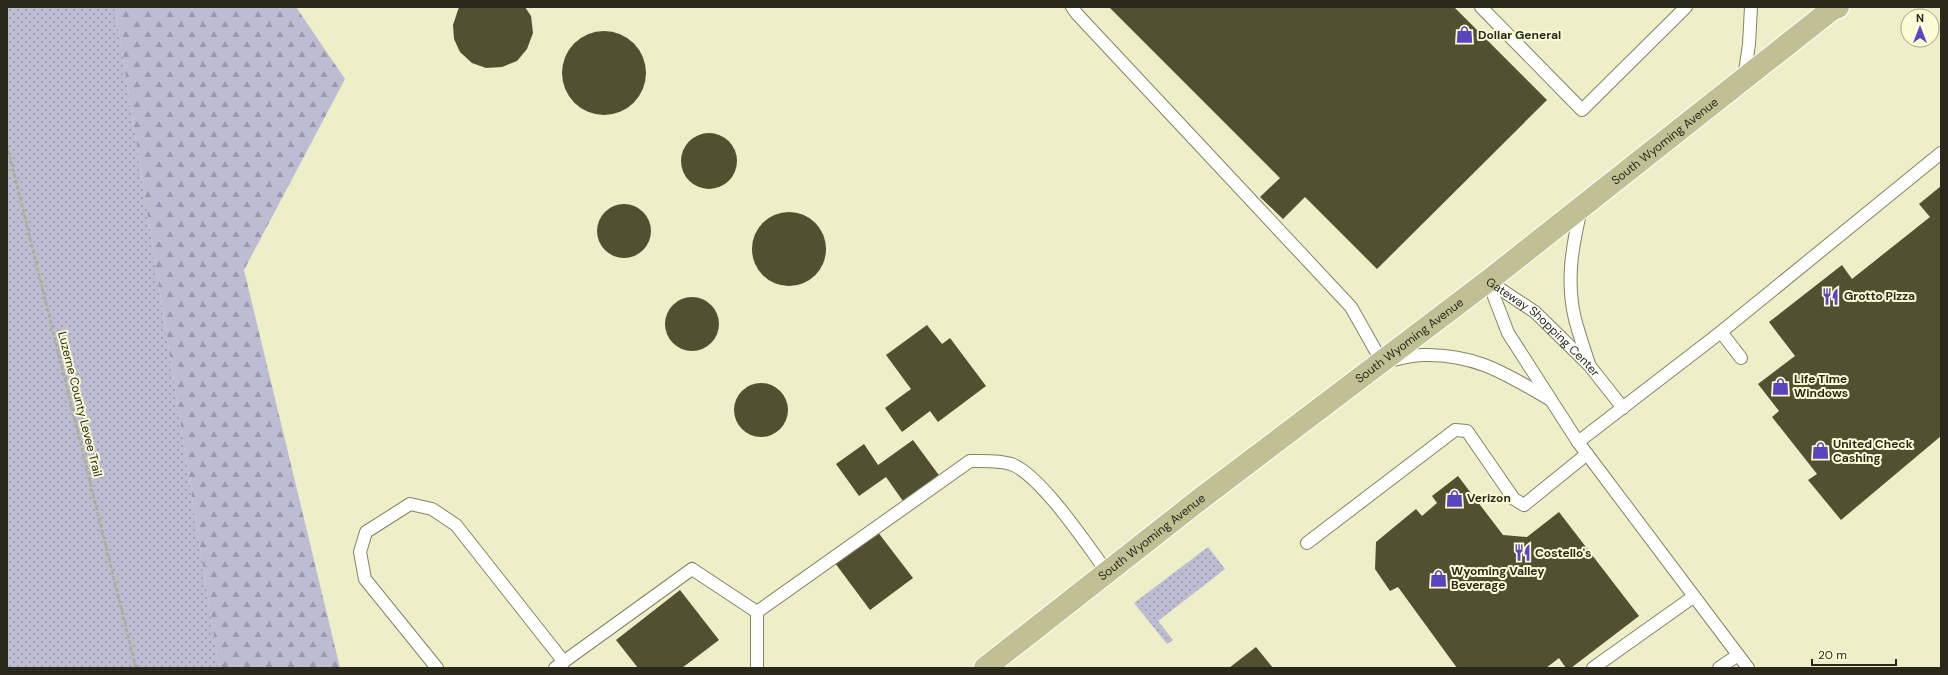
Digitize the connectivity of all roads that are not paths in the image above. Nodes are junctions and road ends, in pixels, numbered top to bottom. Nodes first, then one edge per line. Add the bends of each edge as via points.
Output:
1 (1072, 7) edge
2 (1481, 7) edge
3 (1686, 7) edge
4 (1751, 7) edge
5 (1832, 8) edge
6 (1744, 79) junction
7 (1941, 153) edge
8 (1581, 207) junction
9 (1488, 281) junction
10 (1721, 332) junction
11 (1741, 358) dead end
12 (1382, 362) junction
13 (1589, 365) junction
14 (1551, 400) junction
15 (1623, 408) junction
16 (1578, 442) junction
17 (1587, 454) junction
18 (1307, 543) dead end
19 (1107, 572) junction
20 (1693, 597) junction
21 (757, 612) junction
22 (1738, 654) junction
23 (559, 665) edge
24 (437, 668) edge
25 (757, 668) edge
26 (985, 668) edge
27 (1593, 668) edge
28 (1719, 668) edge
29 (1748, 668) edge

1 - 12 lane via 1351,307
2 - 3 lane via 1582,110
4 - 6 lane
5 - 6 main road, South Wyoming Avenue
6 - 8 main road, South Wyoming Avenue
7 - 10 lane
8 - 9 main road, South Wyoming Avenue
8 - 13 lane via 1570,267 1571,295 1575,319
9 - 12 main road, South Wyoming Avenue
9 - 13 lane, Gateway Shopping Center via 1535,312
9 - 14 lane, Gateway Shopping Center via 1508,333
10 - 11 lane
10 - 15 lane
12 - 14 lane via 1419,355 1469,359 1495,368
12 - 19 main road, South Wyoming Avenue
13 - 15 lane, Gateway Shopping Center
14 - 16 lane, Gateway Shopping Center
15 - 16 lane
16 - 17 lane, Gateway Shopping Center
17 - 18 lane via 1524,505 1514,499 1467,431 1455,430
17 - 20 lane, Gateway Shopping Center
19 - 21 lane via 1061,511 1030,476 1011,464 970,461
19 - 26 main road, South Wyoming Avenue
20 - 22 lane, Gateway Shopping Center
20 - 27 lane
21 - 23 lane via 692,570
21 - 25 lane
22 - 28 lane
22 - 29 lane, Gateway Shopping Center
23 - 24 lane via 456,525 432,509 410,504 366,532 360,552 365,579

